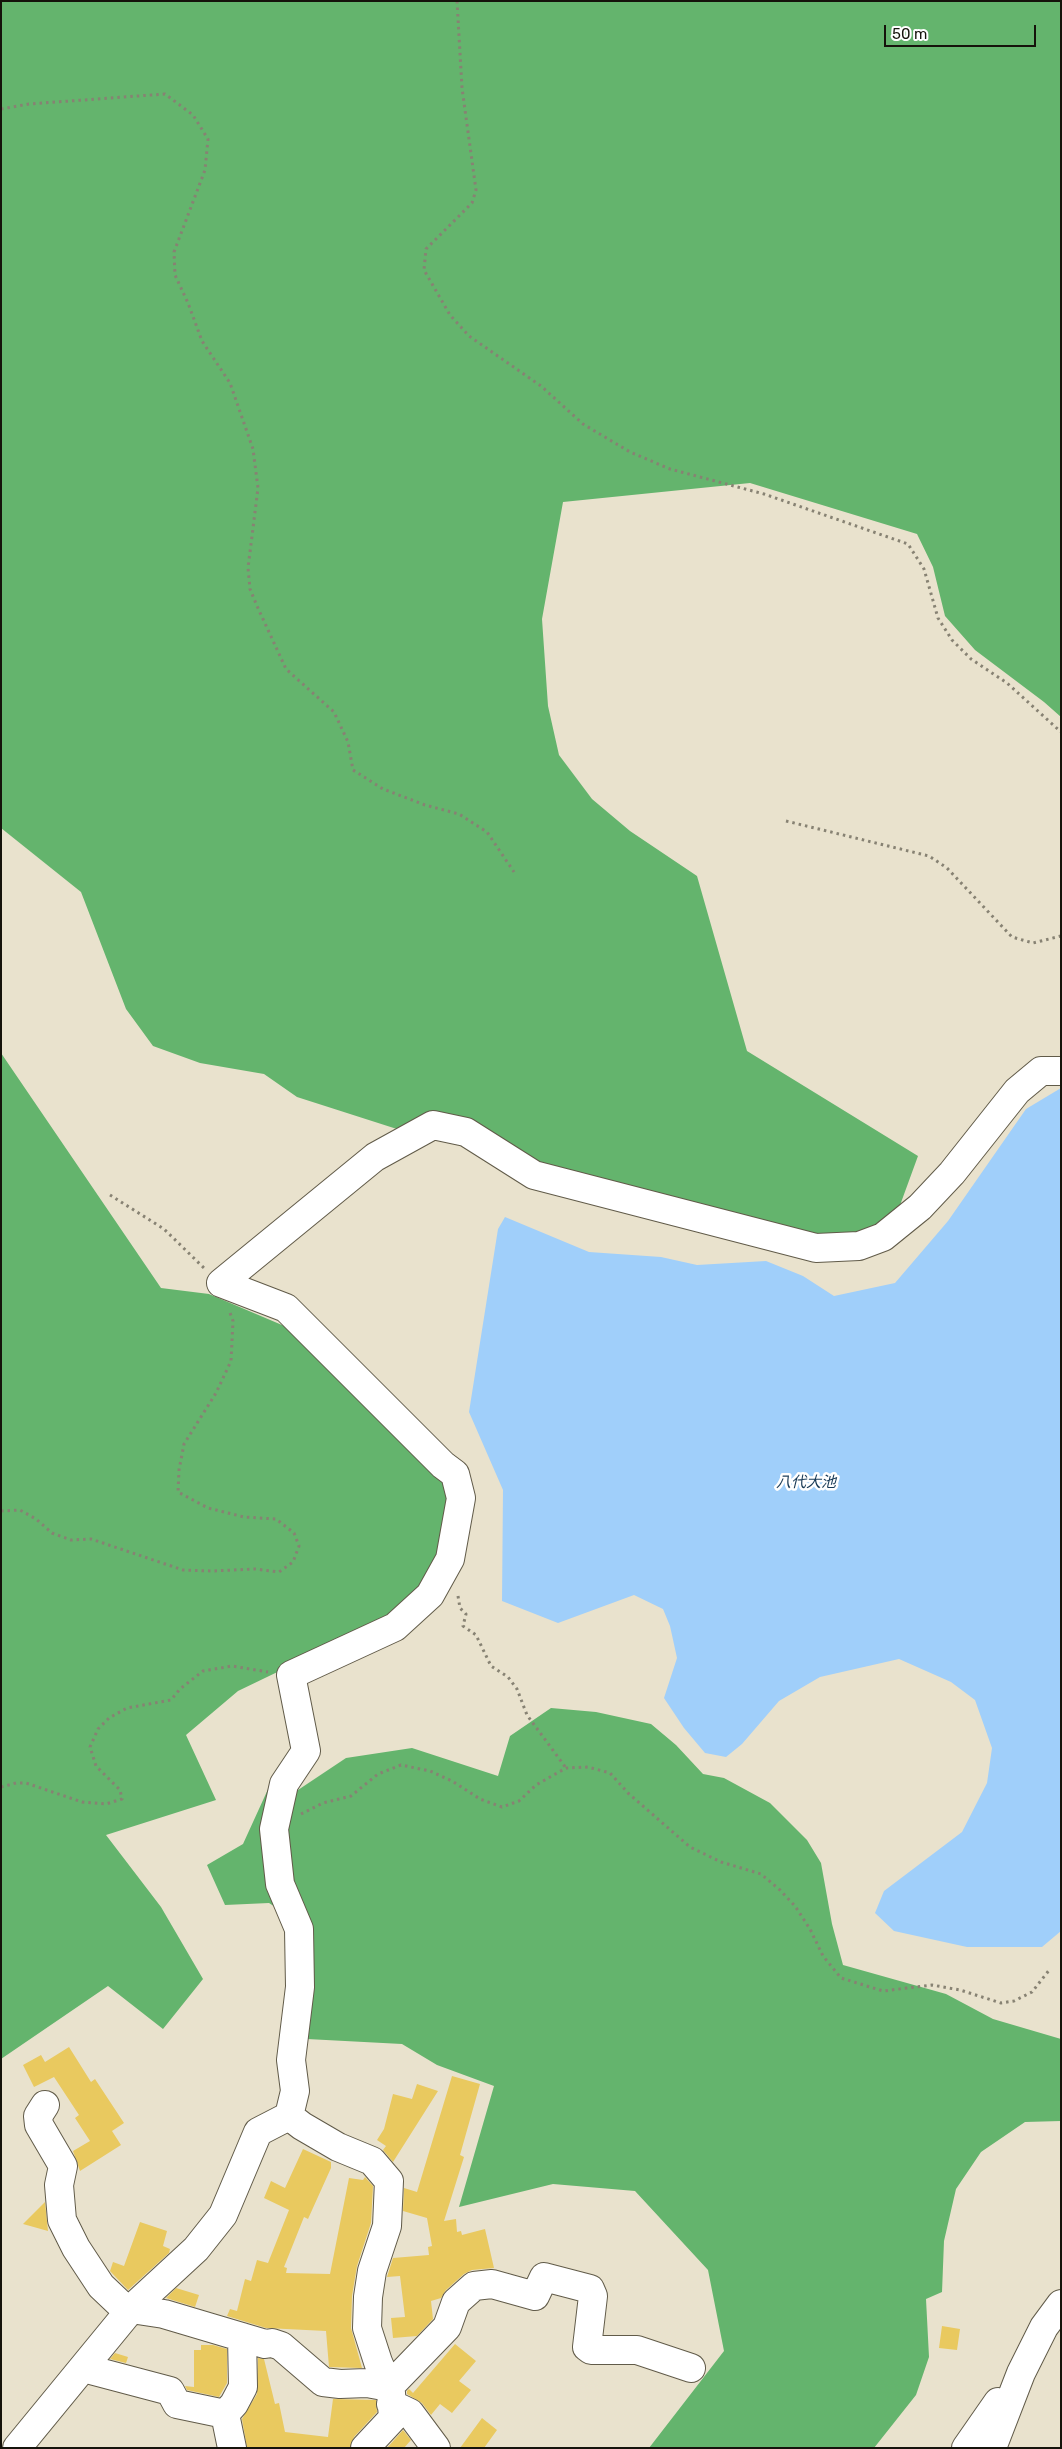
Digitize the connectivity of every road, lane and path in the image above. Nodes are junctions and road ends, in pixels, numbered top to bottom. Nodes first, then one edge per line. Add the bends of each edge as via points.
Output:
1 (457, 1) edge
2 (1, 109) edge
3 (1061, 732) edge
4 (786, 821) dead end
5 (514, 872) dead end
6 (1061, 936) edge
7 (1061, 1071) edge
8 (110, 1195) dead end
9 (221, 1283) junction
10 (1, 1511) edge
11 (447, 1565) junction
12 (291, 1675) junction
13 (566, 1768) junction
14 (1, 1788) edge
15 (274, 1829) junction
16 (1050, 1969) dead end
17 (45, 2105) dead end
18 (289, 2116) junction
19 (1061, 2304) edge
20 (132, 2309) junction
21 (242, 2337) junction
22 (83, 2368) junction
23 (691, 2368) dead end
24 (390, 2396) junction
25 (1012, 2396) junction
26 (225, 2414) junction
27 (17, 2448) edge
28 (232, 2448) edge
29 (365, 2448) edge
30 (436, 2448) edge
31 (966, 2448) edge
32 (992, 2448) edge

1 - 3 path via 462,88 476,190 472,203 426,248 424,270 450,315 469,336 541,386 583,424 630,452 670,468 764,494 908,544 924,569 938,618 952,640 971,659 1007,683
2 - 5 path via 165,94 193,115 208,139 205,170 174,252 175,275 202,341 230,384 252,449 258,488 248,568 250,589 286,669 334,712 348,742 353,770 383,789 459,814 480,827 487,832
4 - 6 path via 929,856 947,868 1012,937 1033,943
7 - 9 street via 1041,1072 1017,1091 952,1174 920,1208 883,1237 859,1246 816,1248 534,1175 466,1132 433,1124 375,1157
8 - 9 path via 164,1230
9 - 10 path via 233,1321 231,1361 211,1402 184,1444 178,1492 208,1508 244,1517 276,1519 294,1533 299,1546 293,1562 279,1572 183,1570 92,1539 71,1540 52,1533 20,1510
9 - 11 street via 286,1308 443,1465 456,1474 461,1498
11 - 12 street via 430,1596 395,1627
11 - 13 path via 460,1608 466,1614 462,1626 476,1635 491,1666 508,1677 517,1689 527,1715
12 - 14 path via 232,1666 203,1671 171,1700 127,1708 109,1718 98,1729 90,1746 96,1766 120,1790 122,1799 106,1804 82,1802 26,1783
12 - 15 street via 306,1751 284,1784
13 - 15 path via 536,1785 519,1801 502,1807 480,1799 430,1771 401,1766 378,1774 351,1796 323,1802
13 - 16 path via 588,1767 610,1773 690,1847 721,1862 761,1874 795,1906 823,1956 841,1978 883,1991 932,1985 1001,2003 1032,1992
15 - 18 street via 280,1884 299,1929 300,1986 291,2060 295,2091
17 - 20 street via 38,2116 39,2125 63,2166 59,2185 62,2220 100,2286 120,2304
18 - 20 street via 258,2132 224,2215 196,2249
18 - 24 street via 338,2147 372,2161 389,2181 387,2226 372,2271 368,2328
19 - 25 street via 1044,2327
20 - 21 street via 164,2314
20 - 22 street
21 - 24 street via 281,2346 324,2382 367,2383
21 - 26 street via 243,2387
22 - 26 street via 170,2391 177,2404
22 - 27 street
23 - 24 street via 637,2350 591,2350 587,2346 593,2296 590,2289 544,2277 535,2296 492,2284 474,2286 456,2302 447,2326
24 - 29 street via 393,2418
24 - 30 street via 410,2413
25 - 31 street via 1000,2399
25 - 32 street
26 - 28 street

